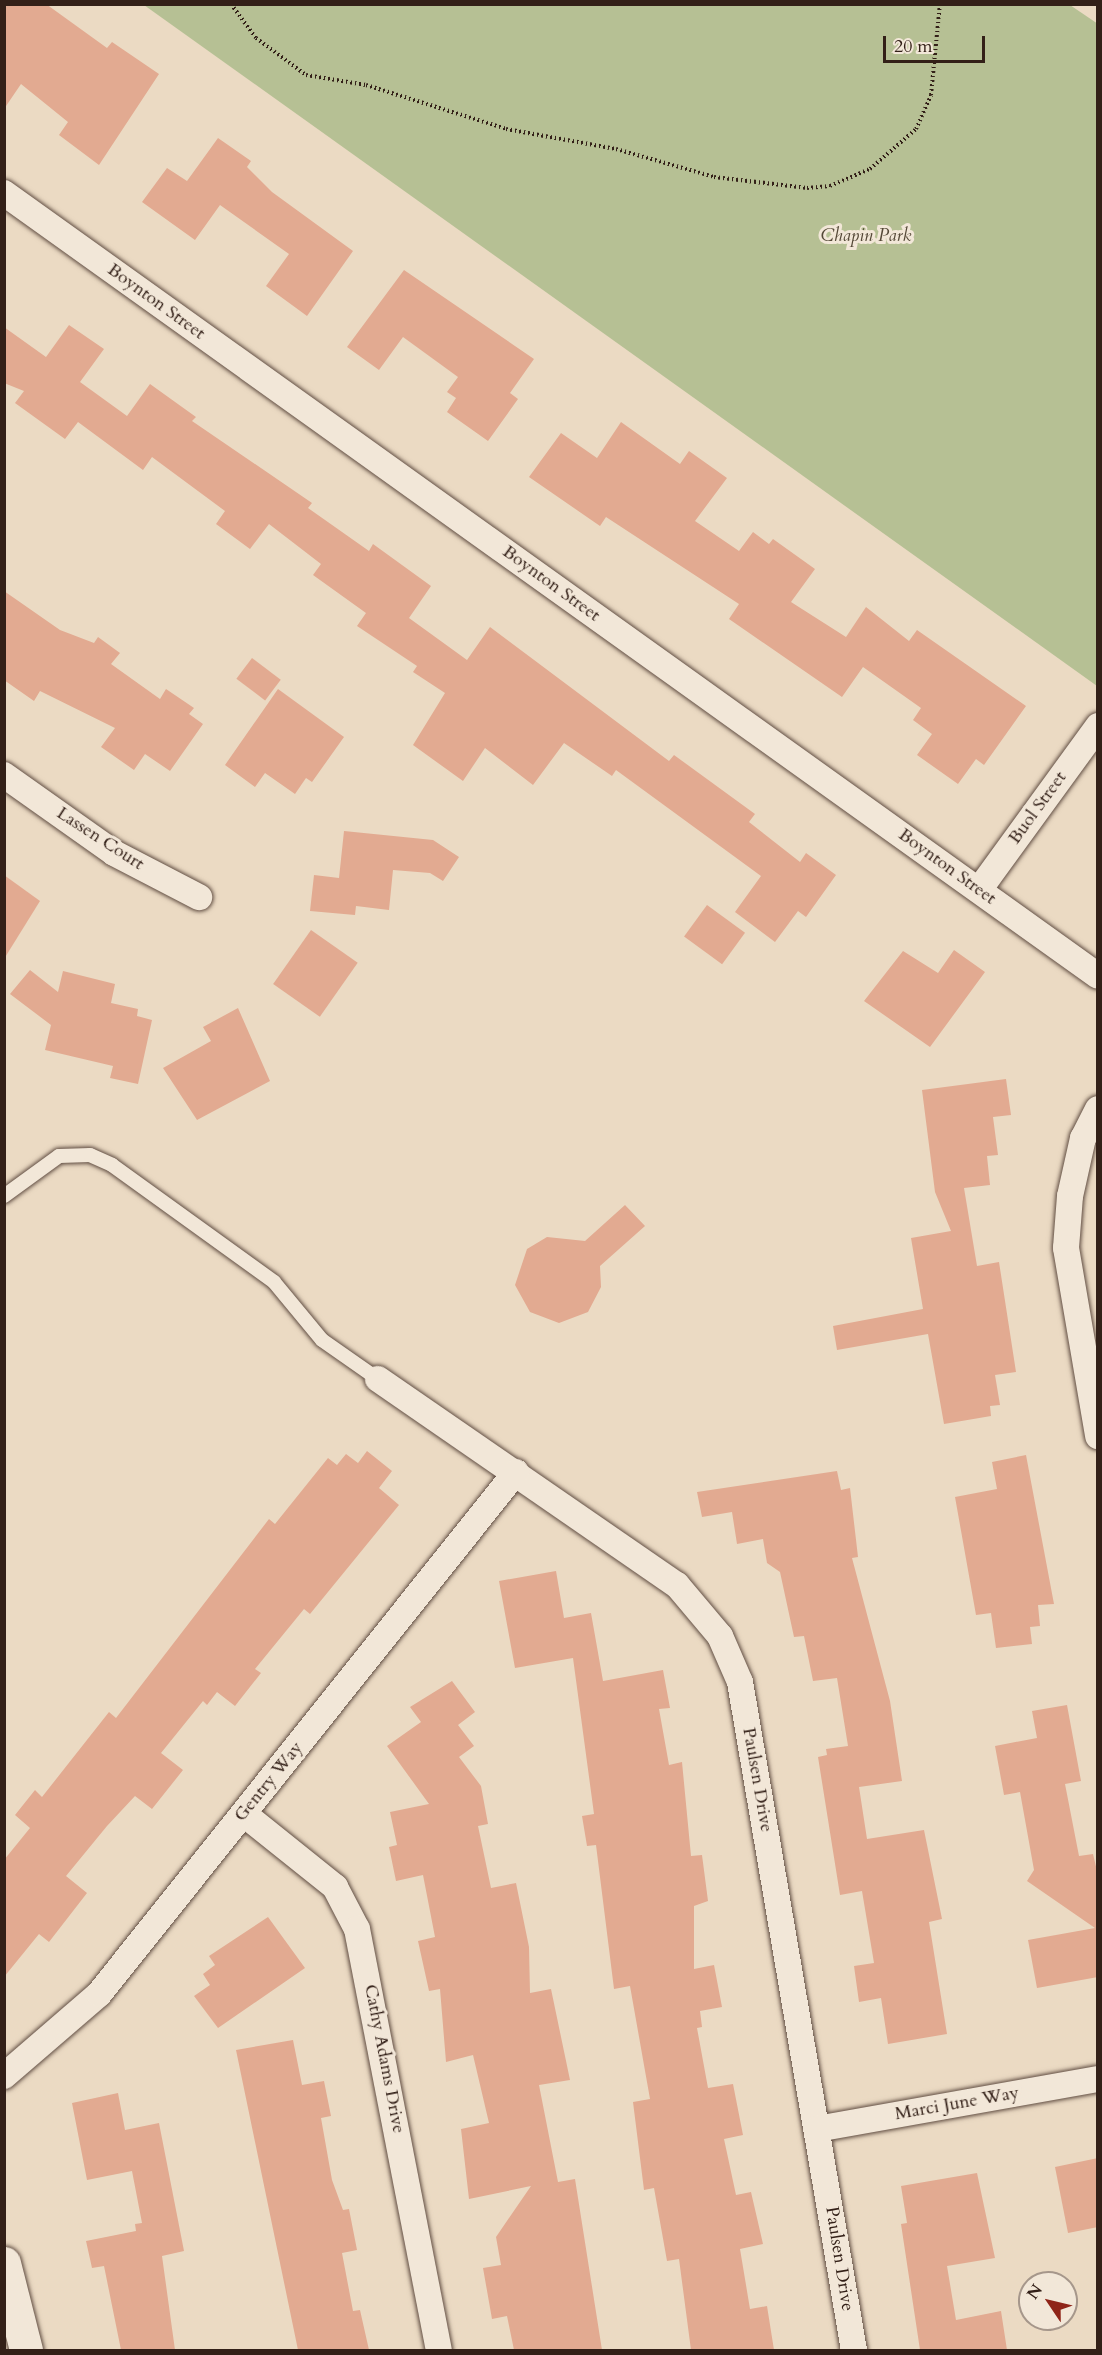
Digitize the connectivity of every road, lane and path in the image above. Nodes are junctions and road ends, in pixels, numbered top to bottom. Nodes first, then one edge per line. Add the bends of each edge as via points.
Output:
1 (231, 4) edge
2 (940, 4) edge
3 (4, 193) edge
4 (1098, 726) edge
5 (4, 775) edge
6 (980, 890) junction
7 (199, 897) dead end
8 (1098, 976) edge
9 (1098, 1108) edge
10 (4, 1196) edge
11 (378, 1379) joint
12 (1098, 1436) edge
13 (516, 1472) junction
14 (244, 1814) junction
15 (4, 2076) edge
16 (1098, 2079) edge
17 (817, 2129) junction
18 (4, 2263) edge
19 (26, 2350) edge
20 (439, 2350) edge
21 (854, 2350) edge

1 - 2 path via 256,38 306,75 366,85 506,129 616,149 714,177 807,188 830,186 870,169 916,129 931,95
3 - 6 street, Boynton Street
4 - 6 street, Buol Street
5 - 7 street, Lassen Court via 114,853
6 - 8 street, Boynton Street
9 - 12 street via 1083,1137 1070,1196 1066,1248
10 - 11 lane via 59,1156 90,1155 112,1165 274,1282 322,1340
11 - 13 street, Paulsen Drive
13 - 14 street, Gentry Way
13 - 17 street, Paulsen Drive via 677,1585 720,1636 740,1682
14 - 15 street, Gentry Way via 99,1994
14 - 20 street, Cathy Adams Drive via 335,1887 357,1929
16 - 17 street, Marci June Way
17 - 21 street, Paulsen Drive
18 - 19 main road

